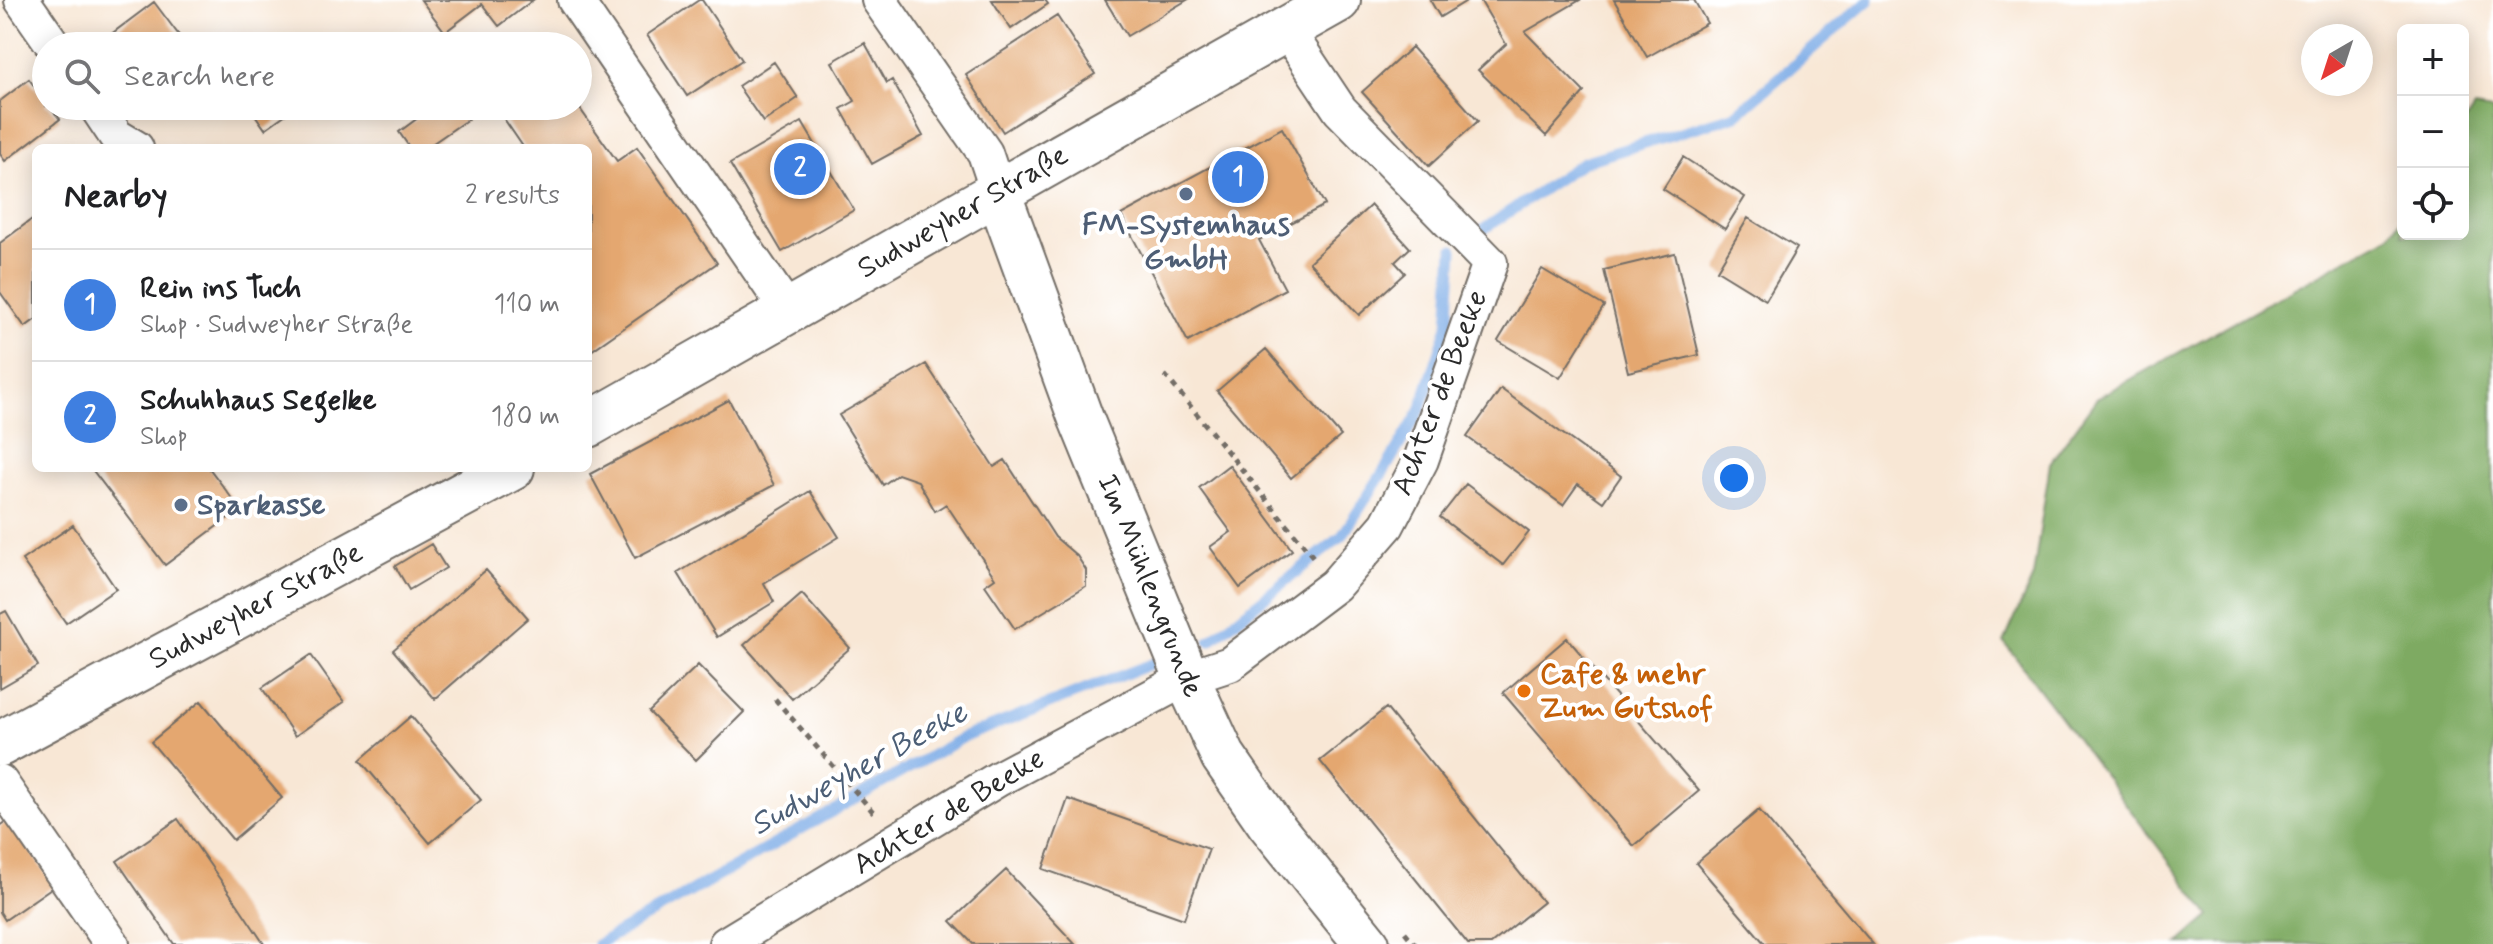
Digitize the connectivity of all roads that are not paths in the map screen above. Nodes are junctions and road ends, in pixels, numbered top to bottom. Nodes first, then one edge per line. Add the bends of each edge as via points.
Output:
1 (22, 0) edge
2 (575, 0) edge
3 (879, 0) edge
4 (1338, 0) edge
5 (1286, 29) junction
6 (44, 32) edge
7 (105, 120) edge
8 (129, 144) edge
9 (998, 192) junction
10 (788, 311) junction
11 (592, 423) edge
12 (505, 472) edge
13 (1187, 678) junction
14 (0, 744) edge
15 (0, 782) edge
16 (112, 944) edge
17 (726, 944) edge
18 (1367, 944) edge

1 - 6 street
2 - 10 street
3 - 9 street via 985,153
4 - 5 main road, Sudweyher Straße
5 - 9 main road, Sudweyher Straße
5 - 13 street, Achter de Beeke via 1340,110 1490,263 1421,460 1387,525 1335,585 1230,664
7 - 8 street
9 - 10 main road, Sudweyher Straße
9 - 13 main road, Im Mühlengrunde via 1081,419
10 - 11 main road, Sudweyher Straße
12 - 14 main road, Sudweyher Straße
13 - 17 street, Achter de Beeke via 998,779
13 - 18 main road, Im Mühlengrunde via 1223,756 1270,824
15 - 16 street

